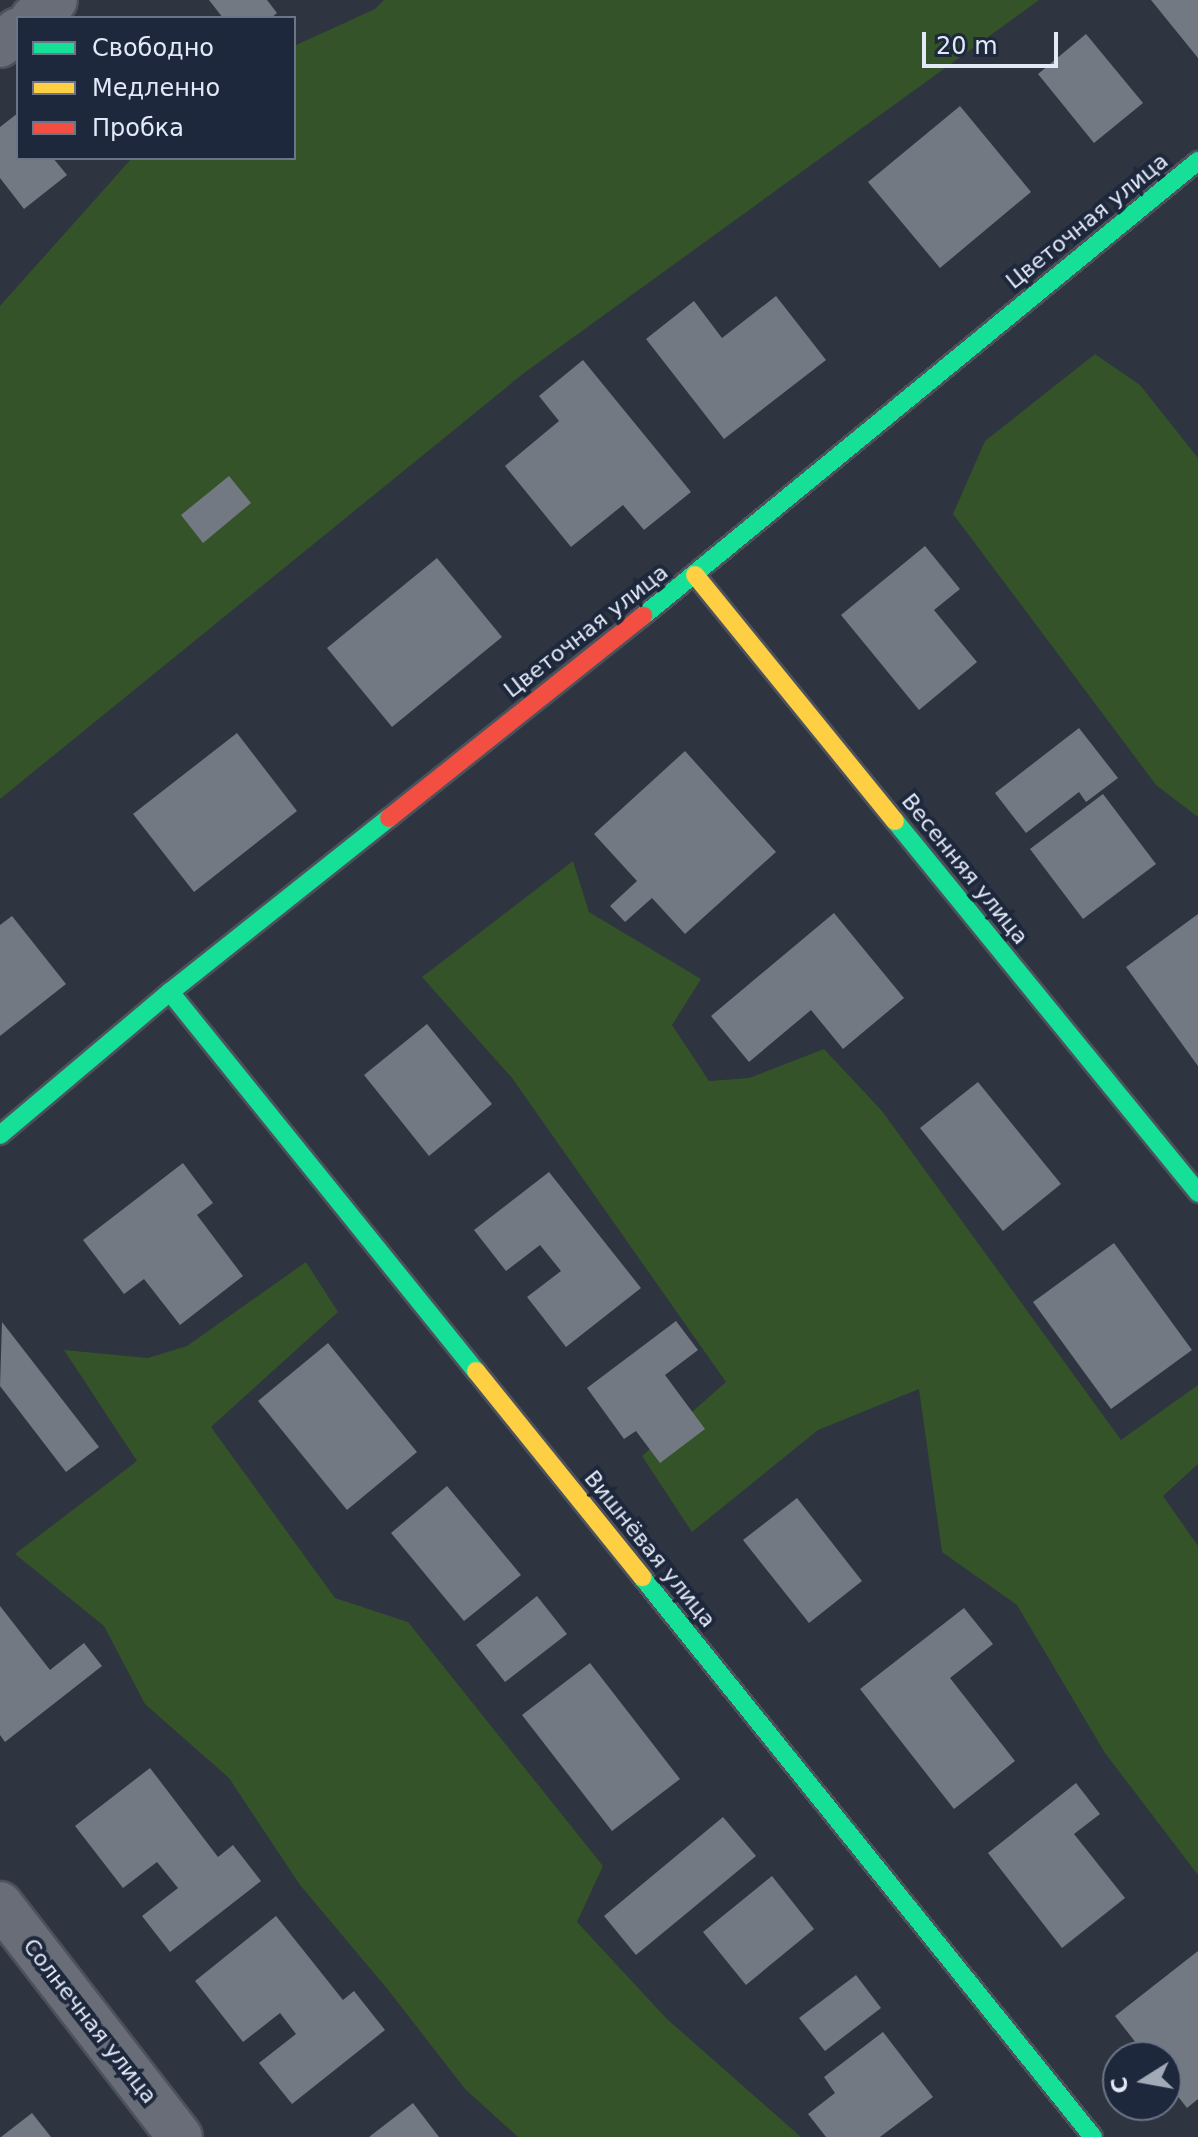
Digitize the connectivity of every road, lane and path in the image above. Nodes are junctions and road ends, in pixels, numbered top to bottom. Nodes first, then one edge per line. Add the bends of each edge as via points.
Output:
1 (55, 0) edge
2 (35, 16) edge
3 (16, 32) edge
4 (0, 45) edge
5 (1198, 161) edge
6 (695, 575) junction
7 (170, 992) junction
8 (0, 1135) edge
9 (1198, 1193) edge
10 (0, 1904) edge
11 (180, 2137) edge
12 (1093, 2137) edge

1 - 2 street
3 - 4 street
5 - 6 street, Цветочная улица
6 - 7 street, Цветочная улица
6 - 9 street, Весенняя улица
7 - 8 street, Цветочная улица
7 - 12 street, Вишнёвая улица
10 - 11 street, Солнечная улица

